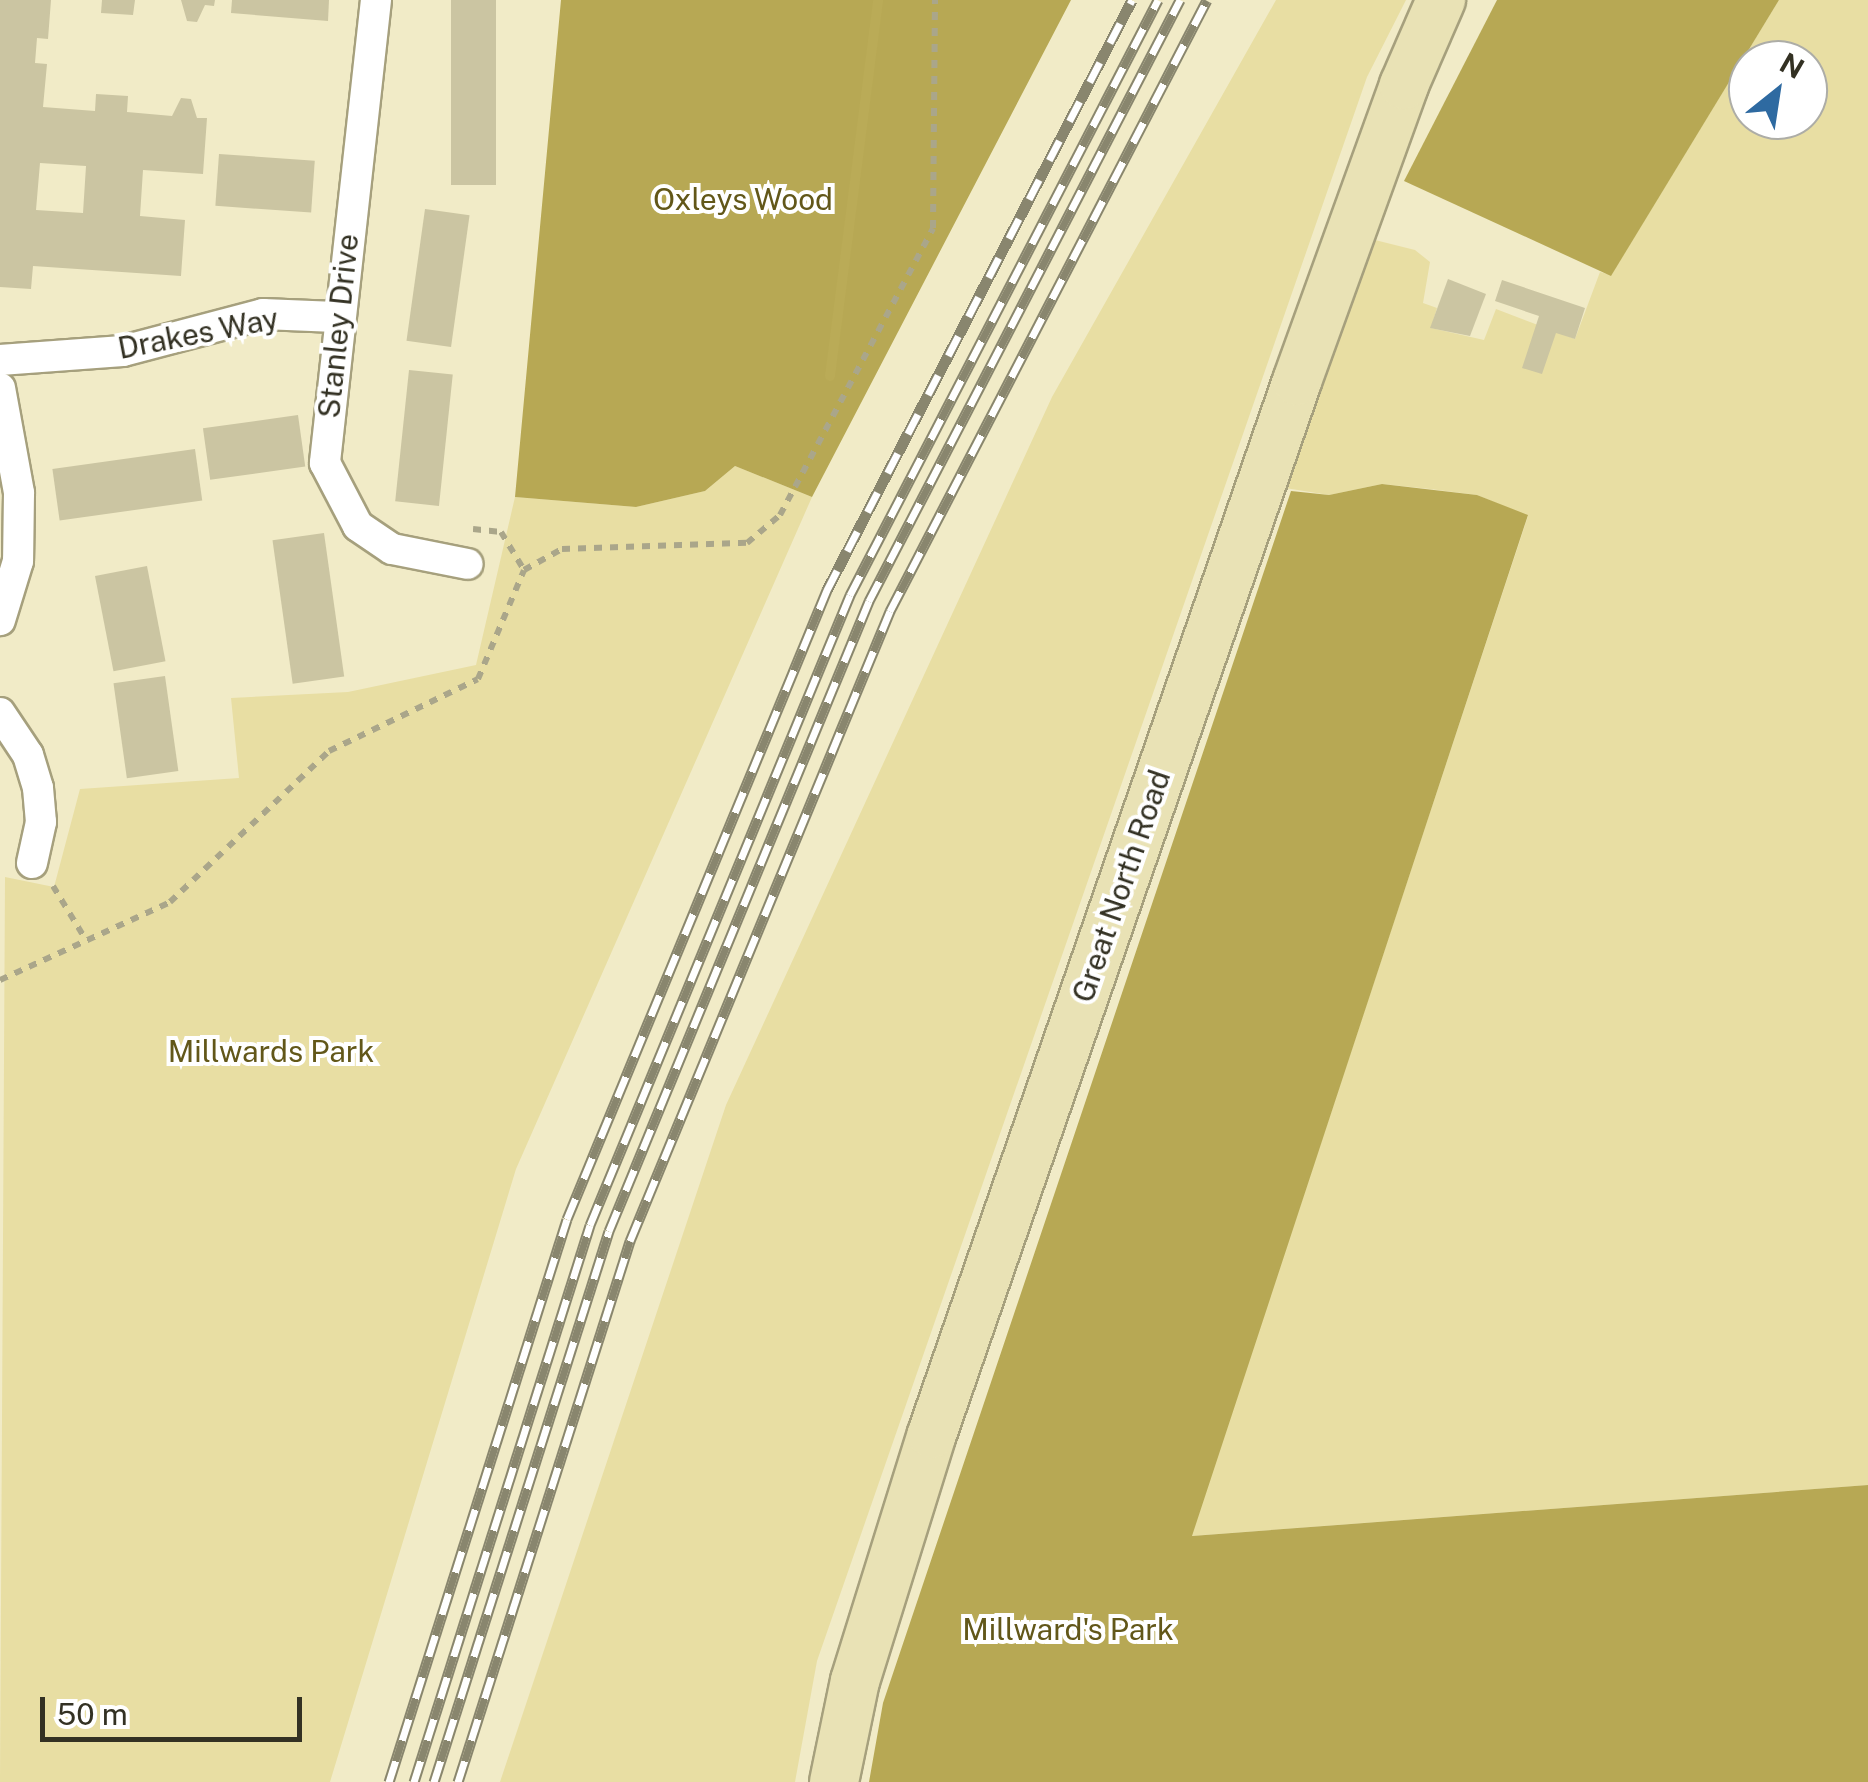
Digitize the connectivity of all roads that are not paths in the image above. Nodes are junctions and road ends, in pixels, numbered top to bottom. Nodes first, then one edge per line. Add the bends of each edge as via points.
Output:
1 (376, 0) edge
2 (1441, 0) edge
3 (336, 317) junction
4 (0, 360) edge
5 (0, 388) edge
6 (468, 564) dead end
7 (0, 620) edge
8 (0, 713) edge
9 (32, 863) dead end
10 (834, 1782) edge

1 - 3 street, Stanley Drive
2 - 10 main road, Great North Road via 1297,380 932,1434 855,1681
3 - 4 street, Drakes Way via 263,314 122,351
3 - 6 street, Stanley Drive via 325,464 338,498 358,526 392,549
5 - 7 street via 20,493 18,561
8 - 9 street via 28,755 38,788

